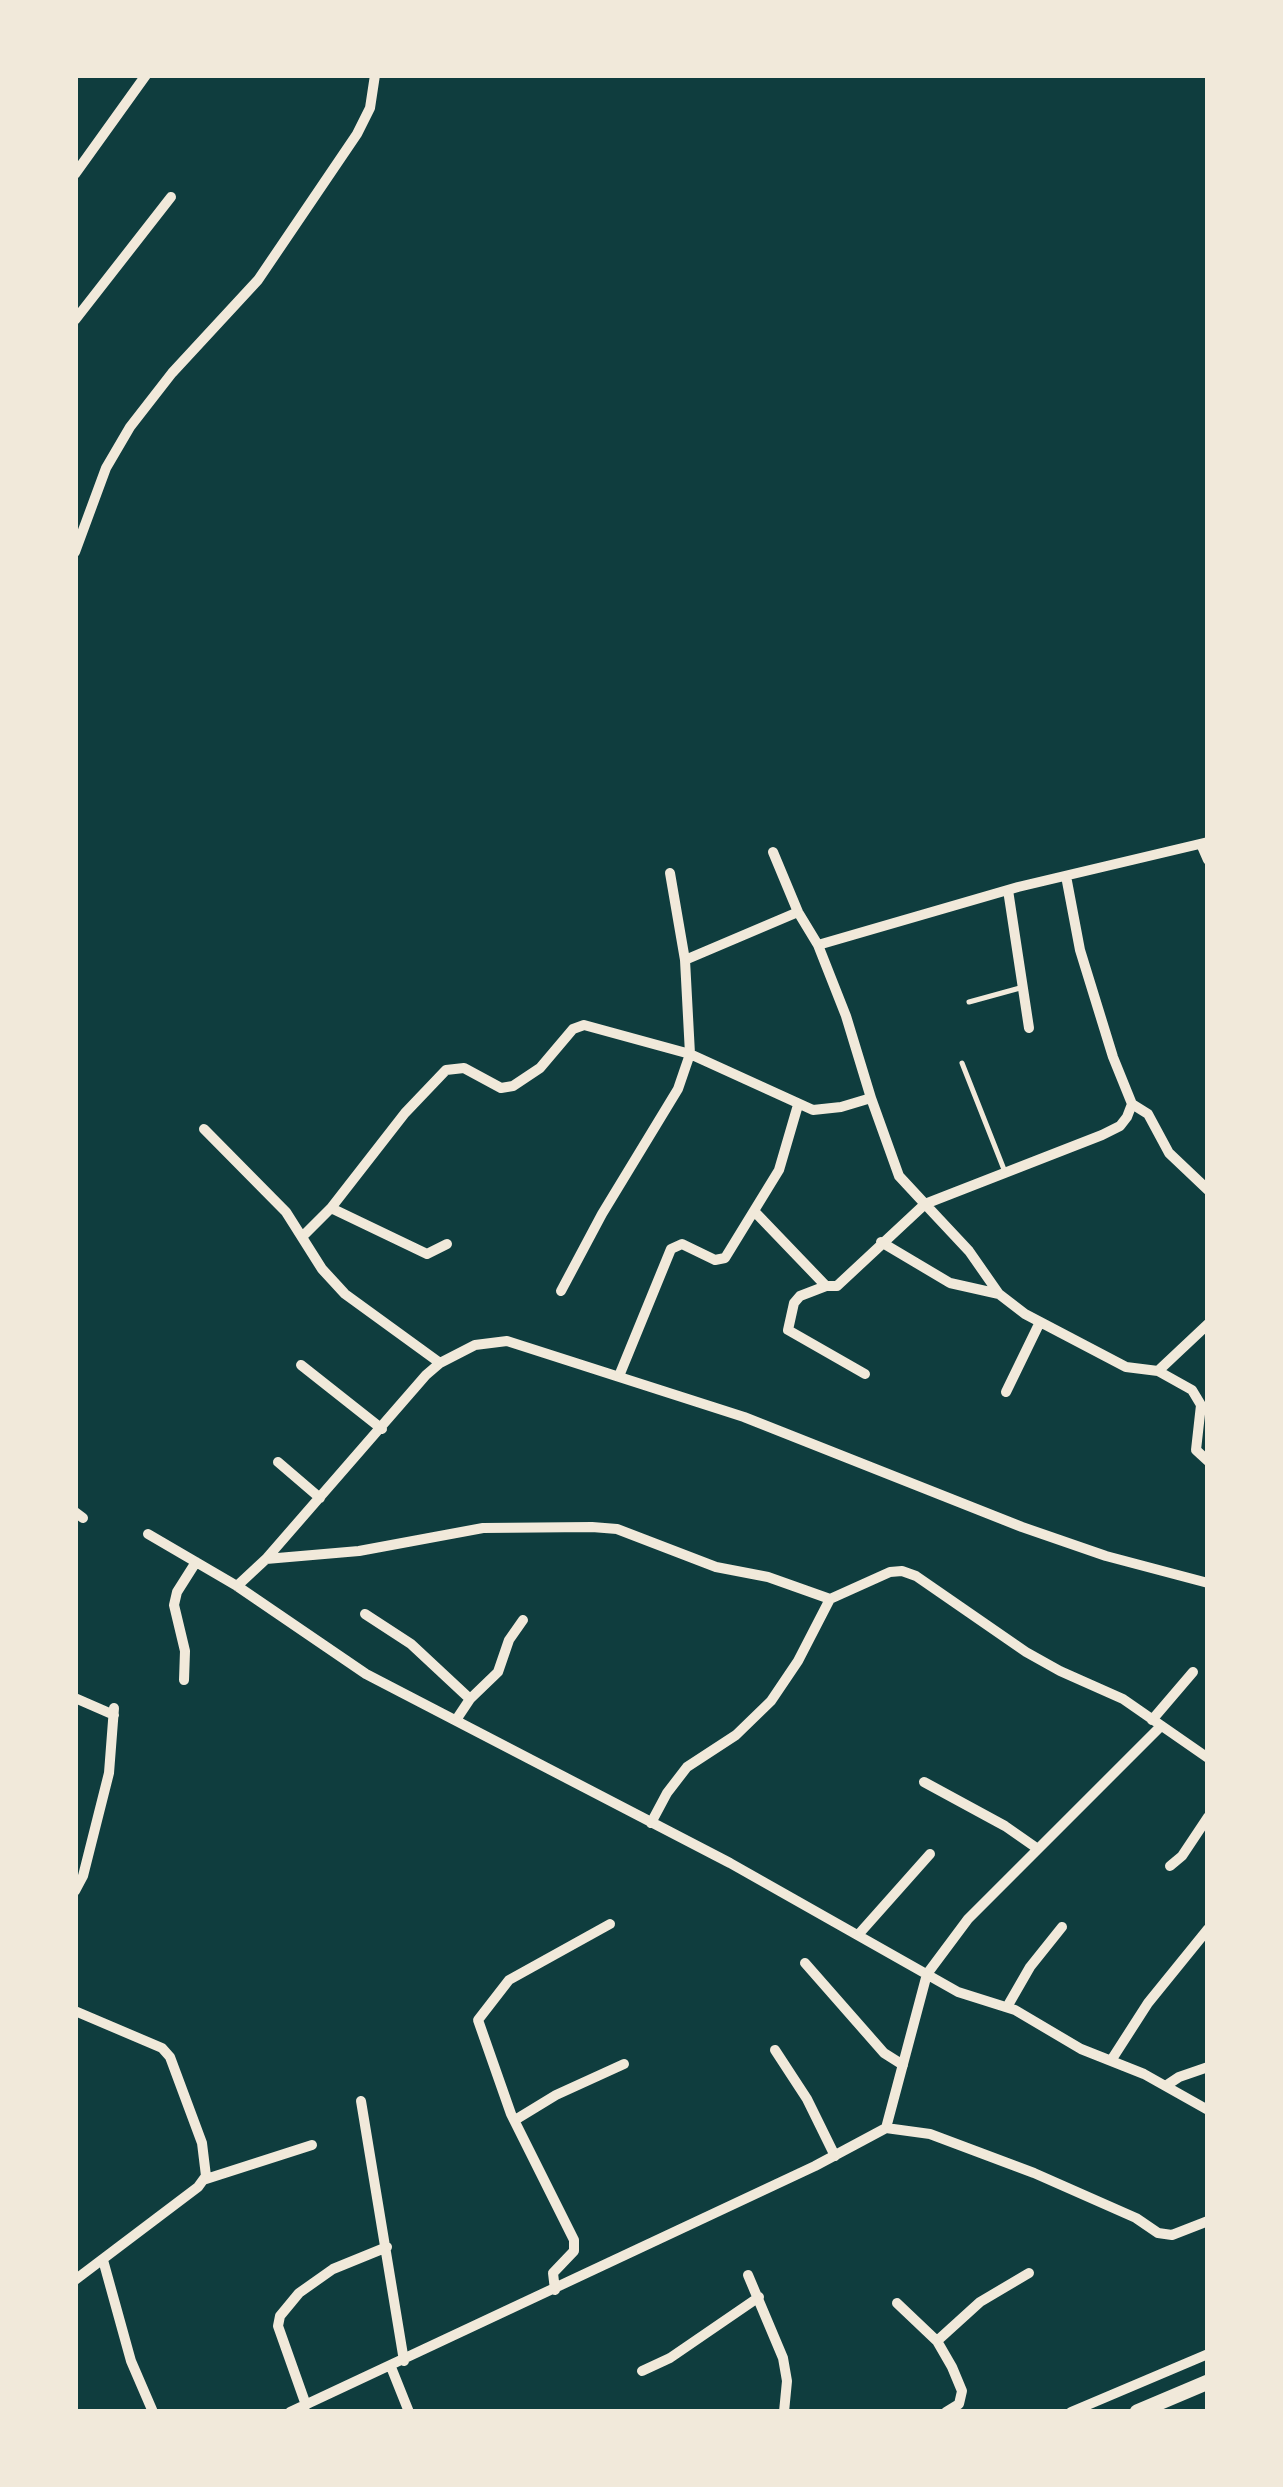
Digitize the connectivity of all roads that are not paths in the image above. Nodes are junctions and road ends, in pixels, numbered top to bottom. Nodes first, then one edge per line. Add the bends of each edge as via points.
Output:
1 (146, 75) edge
2 (375, 75) edge
3 (75, 174) edge
4 (171, 197) dead end
5 (75, 320) edge
6 (75, 552) edge
7 (1205, 843) edge
8 (774, 852) dead end
9 (1208, 860) edge
10 (670, 874) dead end
11 (1066, 876) junction
12 (1008, 890) junction
13 (798, 912) junction
14 (818, 945) junction
15 (685, 960) junction
16 (1023, 987) junction
17 (969, 1002) dead end
18 (1029, 1028) dead end
19 (690, 1054) junction
20 (962, 1064) dead end
21 (871, 1098) junction
22 (798, 1104) junction
23 (1132, 1104) junction
24 (204, 1129) dead end
25 (1006, 1174) junction
26 (1208, 1190) edge
27 (926, 1204) junction
28 (331, 1208) junction
29 (754, 1211) junction
30 (302, 1236) junction
31 (881, 1242) junction
32 (448, 1244) dead end
33 (826, 1286) junction
34 (561, 1291) dead end
35 (999, 1294) junction
36 (1040, 1322) junction
37 (1208, 1324) edge
38 (440, 1363) junction
39 (300, 1365) dead end
40 (1158, 1371) junction
41 (865, 1374) dead end
42 (619, 1376) junction
43 (1006, 1392) dead end
44 (382, 1429) junction
45 (1208, 1460) edge
46 (278, 1462) dead end
47 (320, 1498) junction
48 (148, 1534) dead end
49 (266, 1559) junction
50 (196, 1562) junction
51 (1208, 1583) edge
52 (237, 1586) junction
53 (830, 1599) junction
54 (365, 1614) dead end
55 (522, 1620) dead end
56 (1193, 1672) dead end
57 (184, 1680) dead end
58 (75, 1698) edge
59 (470, 1700) junction
60 (456, 1720) junction
61 (1156, 1723) junction
62 (1208, 1758) edge
63 (924, 1782) dead end
64 (1208, 1818) edge
65 (651, 1824) junction
66 (1038, 1849) junction
67 (930, 1854) dead end
68 (75, 1856) edge
69 (88, 1858) junction
70 (1170, 1866) dead end
71 (75, 1891) edge
72 (610, 1924) dead end
73 (1062, 1927) dead end
74 (1208, 1929) edge
75 (858, 1935) junction
76 (804, 1963) dead end
77 (928, 1974) junction
78 (1006, 2007) junction
79 (75, 2012) edge
80 (775, 2050) dead end
81 (1112, 2059) junction
82 (624, 2064) dead end
83 (902, 2065) junction
84 (1208, 2067) edge
85 (1167, 2086) junction
86 (361, 2101) dead end
87 (1208, 2110) edge
88 (514, 2120) junction
89 (886, 2128) junction
90 (312, 2145) dead end
91 (834, 2156) junction
92 (203, 2180) junction
93 (1208, 2221) edge
94 (386, 2247) junction
95 (103, 2260) junction
96 (1029, 2273) dead end
97 (748, 2275) dead end
98 (75, 2280) edge
99 (555, 2290) junction
100 (758, 2297) junction
101 (897, 2303) dead end
102 (937, 2341) junction
103 (1208, 2354) edge
104 (404, 2361) junction
105 (391, 2367) junction
106 (642, 2371) dead end
107 (1208, 2382) edge
108 (306, 2405) junction
109 (153, 2412) edge
110 (290, 2412) edge
111 (409, 2412) edge
112 (784, 2412) edge
113 (946, 2412) edge
114 (1072, 2412) edge
115 (1137, 2412) edge

1 - 3 street
2 - 6 street via 357,134 258,280 130,428 106,468
4 - 5 street
7 - 9 street
7 - 11 street
8 - 13 street
10 - 15 street
11 - 12 street
11 - 23 street via 1080,950
12 - 14 street
12 - 16 street
13 - 14 street
13 - 15 street
14 - 21 street
15 - 19 street
16 - 17 lane
16 - 18 street
19 - 22 street
19 - 28 street via 584,1025 514,1086 501,1088 464,1068 446,1070
19 - 34 street via 678,1089
20 - 25 lane
21 - 22 street via 813,1110
21 - 27 street via 899,1176
22 - 29 street via 780,1170
23 - 25 street via 1120,1126
23 - 26 street via 1148,1114 1170,1153
24 - 30 street
25 - 27 street
27 - 31 street
27 - 35 street
28 - 30 street
28 - 32 street via 427,1254
29 - 33 street
29 - 42 street via 724,1258 682,1244 670,1249
30 - 38 street via 344,1294
31 - 33 street via 837,1286
31 - 35 street via 950,1282
33 - 41 street via 800,1296 788,1330
35 - 36 street
36 - 40 street via 1126,1367
36 - 43 street
37 - 40 street
38 - 42 street via 474,1346 507,1341
38 - 44 street
39 - 44 street
40 - 45 street via 1199,1400 1196,1450
42 - 51 street via 744,1417 1022,1527
44 - 47 street
46 - 47 street
47 - 49 street
48 - 50 street
49 - 52 street
49 - 53 street via 359,1551 483,1528 592,1527
50 - 52 street
50 - 57 street via 174,1605
52 - 60 street via 366,1674
53 - 61 street via 890,1572 916,1576 1026,1652 1123,1699
53 - 65 street via 772,1701 736,1736 687,1767
54 - 59 street via 411,1644
55 - 59 street via 498,1672
56 - 61 street
58 - 69 street via 114,1712 109,1772
59 - 60 street
60 - 65 street
61 - 62 street
61 - 66 street
63 - 66 street
64 - 70 street
65 - 75 street
66 - 77 street via 968,1919
67 - 75 street
68 - 69 street
69 - 71 street
72 - 88 street via 509,1980 478,2020
73 - 78 street
74 - 81 street
75 - 77 street
76 - 83 street
77 - 78 street
77 - 83 street
78 - 81 street
79 - 92 street via 170,2057 202,2143
80 - 91 street
81 - 85 street
82 - 88 street
83 - 89 street
84 - 85 street
85 - 87 street
86 - 94 street
88 - 99 street via 574,2240 574,2251 553,2273
89 - 91 street
89 - 93 street via 930,2134 1034,2173 1158,2233 1172,2235
90 - 92 street
91 - 99 street
92 - 95 street
94 - 104 street
94 - 108 street via 333,2269 280,2316
95 - 98 street
95 - 109 street
96 - 102 street via 980,2302
97 - 100 street
99 - 104 street
100 - 106 street
100 - 112 street via 784,2358
101 - 102 street
102 - 113 street via 962,2391 959,2404
103 - 114 street
104 - 105 street
105 - 108 street
105 - 111 street
107 - 115 main road
108 - 110 street

